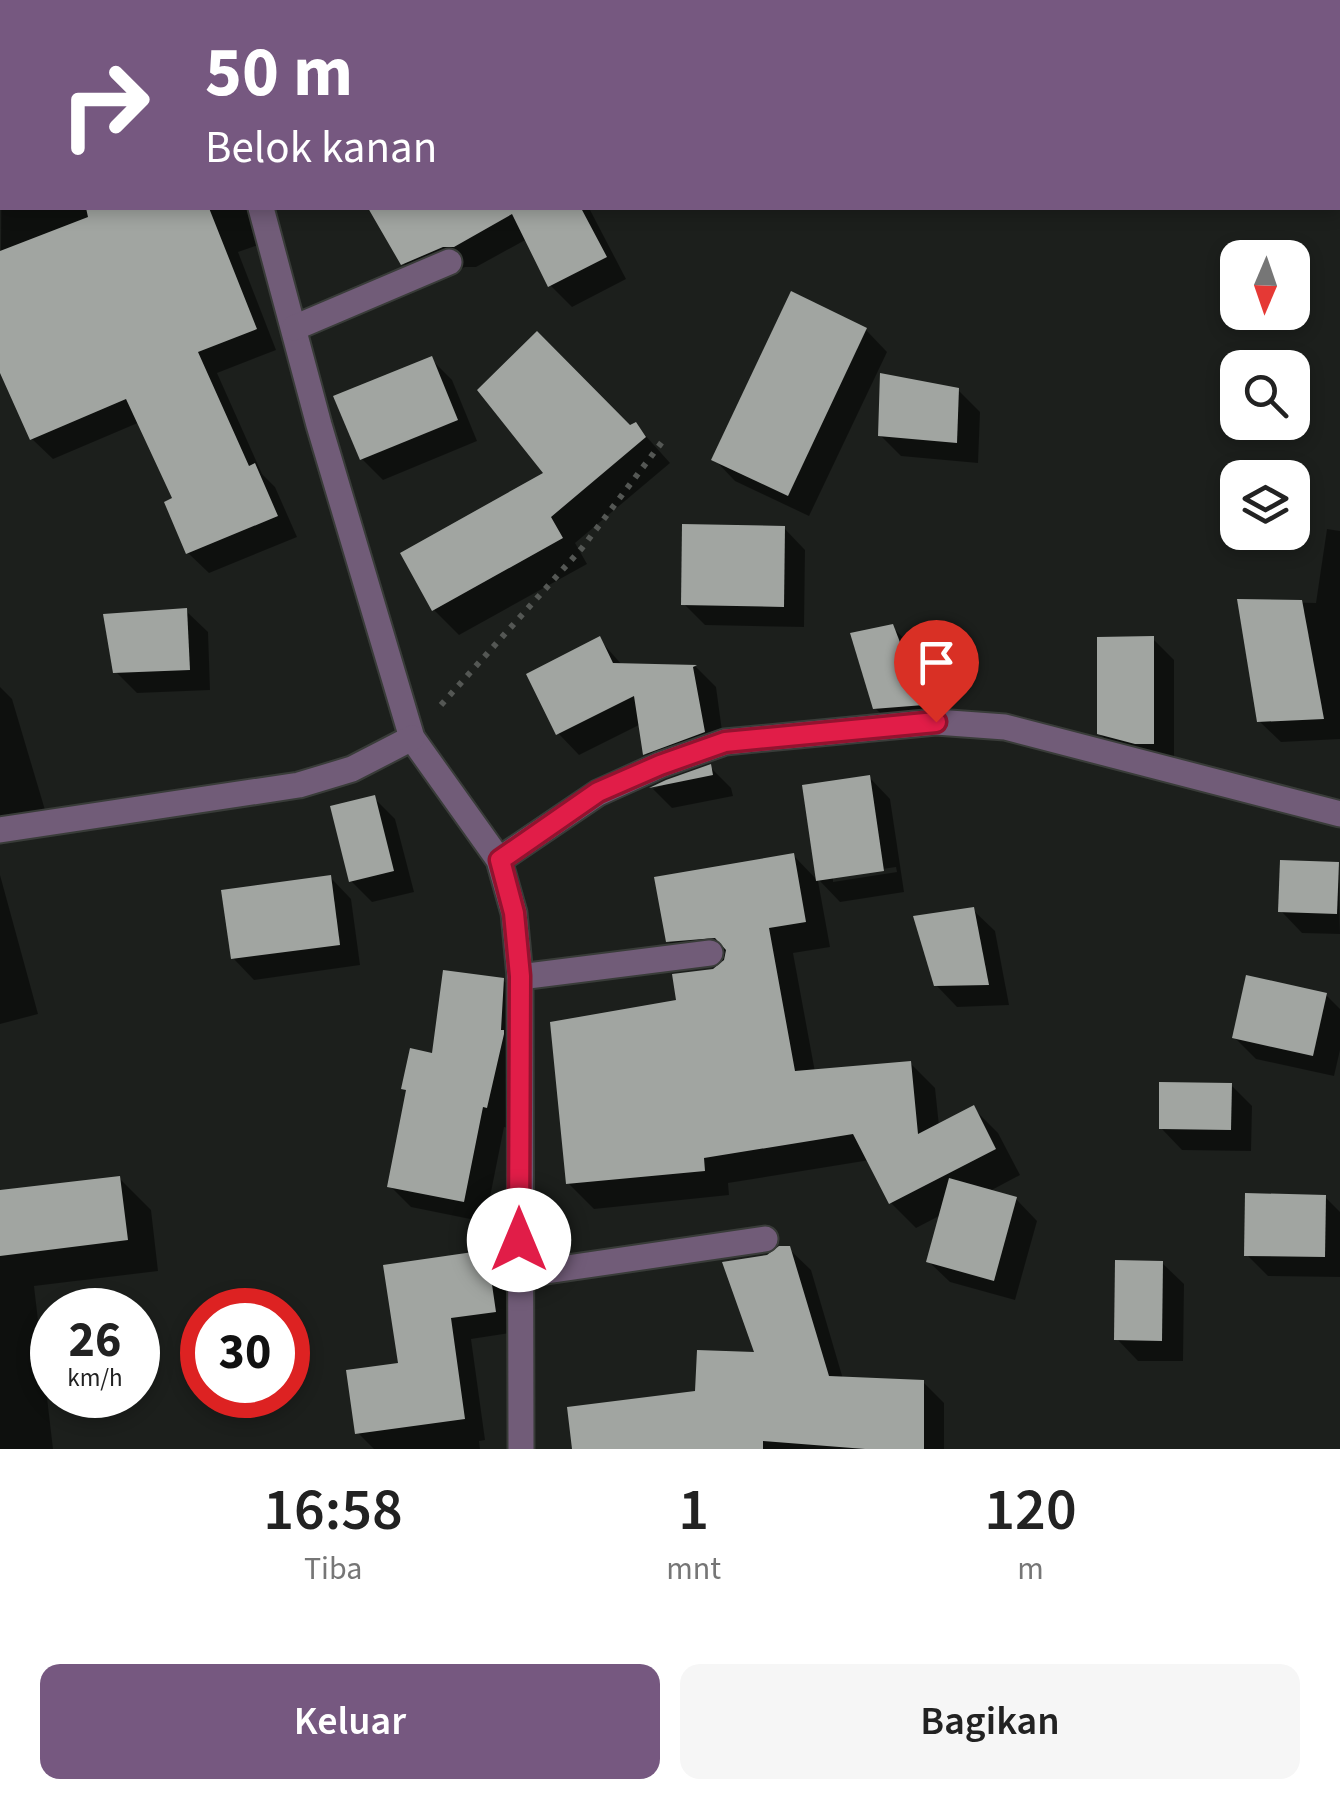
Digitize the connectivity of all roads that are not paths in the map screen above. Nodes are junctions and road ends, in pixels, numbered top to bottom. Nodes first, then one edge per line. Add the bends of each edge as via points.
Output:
1 (262, 210) edge
2 (449, 262) dead end
3 (294, 328) junction
4 (412, 738) junction
5 (1340, 814) edge
6 (0, 830) edge
7 (500, 860) junction
8 (710, 953) dead end
9 (520, 976) junction
10 (765, 1239) dead end
11 (519, 1275) junction
12 (521, 1449) edge

1 - 3 street
2 - 3 street
3 - 4 street
4 - 6 street via 352,769 299,785
4 - 7 street
5 - 7 street via 1005,727 936,722 725,742 598,792
7 - 9 street
8 - 9 street
9 - 11 street
10 - 11 street
11 - 12 street

